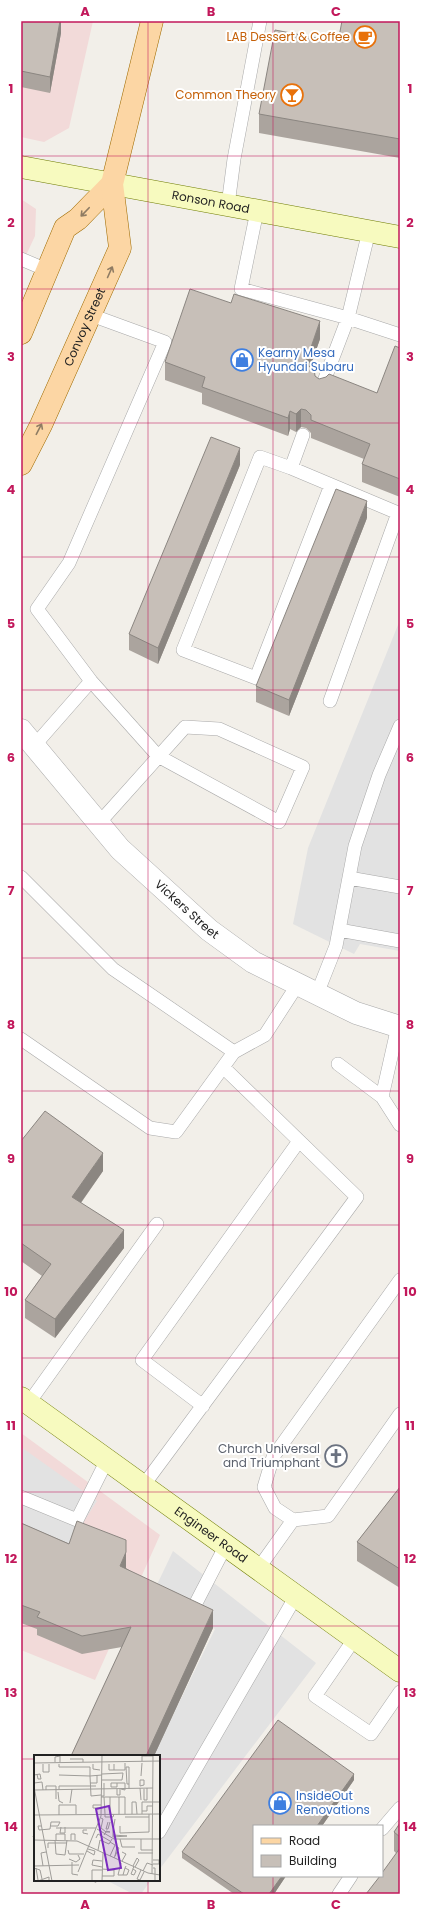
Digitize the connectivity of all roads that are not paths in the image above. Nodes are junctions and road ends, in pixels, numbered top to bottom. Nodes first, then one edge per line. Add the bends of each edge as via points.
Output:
1 (152, 21) edge
2 (260, 21) edge
3 (21, 167) edge
4 (112, 184) junction
5 (228, 205) junction
6 (257, 210) junction
7 (369, 231) junction
8 (400, 237) edge
9 (21, 259) edge
10 (47, 270) junction
11 (91, 315) junction
12 (348, 318) junction
13 (21, 333) edge
14 (400, 336) edge
15 (321, 389) edge
16 (303, 435) dead end
17 (21, 464) edge
18 (291, 468) junction
19 (331, 485) junction
20 (91, 681) junction
21 (330, 701) dead end
22 (400, 726) edge
23 (28, 738) edge
24 (158, 756) junction
25 (99, 823) junction
26 (21, 877) edge
27 (349, 878) junction
28 (400, 887) edge
29 (340, 930) junction
30 (400, 941) edge
31 (298, 984) junction
32 (317, 994) junction
33 (399, 1027) edge
34 (21, 1039) edge
35 (234, 1052) junction
36 (338, 1064) dead end
37 (223, 1067) junction
38 (382, 1097) junction
39 (400, 1125) edge
40 (299, 1141) junction
41 (157, 1224) dead end
42 (400, 1280) edge
43 (25, 1401) edge
44 (203, 1406) junction
45 (400, 1414) edge
46 (107, 1460) junction
47 (143, 1486) junction
48 (21, 1496) edge
49 (293, 1520) junction
50 (226, 1545) junction
51 (258, 1569) junction
52 (296, 1596) junction
53 (196, 1603) edge
54 (355, 1638) junction
55 (400, 1671) edge
56 (400, 1692) edge
57 (400, 1808) edge
58 (383, 1828) edge
59 (160, 1830) edge
60 (349, 1877) edge
61 (339, 1894) edge

1 - 4 main road, Convoy Street
2 - 5 lane
3 - 4 street, Ronson Road
4 - 5 street, Ronson Road
4 -> 10 main road via 78,219 65,228
11 -> 4 main road, Convoy Street via 120,248
5 - 6 street, Ronson Road
6 - 7 street, Ronson Road
6 - 12 lane via 241,289
7 - 8 street, Ronson Road
7 - 12 lane
9 - 10 lane
10 - 13 main road
17 -> 11 main road, Convoy Street
11 - 20 lane via 165,342 68,563 37,609
12 - 14 lane
12 - 15 lane
16 - 18 lane
18 - 19 lane
18 - 19 lane via 260,457 183,650 256,678
19 - 21 lane via 398,513
20 - 23 lane
20 - 24 lane
22 - 27 lane via 366,812 355,846
23 - 25 street, Vickers Street
24 - 24 lane via 185,727 219,729 303,767 279,822
24 - 25 lane
25 - 31 street, Vickers Street via 120,849 209,930 253,962
26 - 35 lane via 113,969
27 - 28 lane
27 - 29 lane
29 - 30 lane
29 - 32 lane
31 - 32 street, Vickers Street
31 - 35 lane via 265,1035
32 - 33 street, Vickers Street via 356,1013
33 - 38 lane
34 - 37 lane via 150,1128 176,1132
35 - 37 lane
36 - 38 lane
37 - 40 lane
38 - 39 lane
40 - 44 lane via 357,1197
40 - 44 lane via 142,1360
41 - 43 lane
42 - 49 lane via 273,1457 264,1487 275,1508
43 - 46 street, Engineer Road
44 - 47 lane
45 - 49 lane via 328,1516
46 - 47 street, Engineer Road
46 - 48 lane via 77,1520
47 - 50 street, Engineer Road
49 - 51 lane
50 - 51 street, Engineer Road
50 - 53 lane
51 - 52 street, Engineer Road
52 - 54 street, Engineer Road
52 - 59 lane
54 - 55 street, Engineer Road
54 - 56 lane via 315,1696 371,1734
57 - 58 lane
60 - 61 lane

